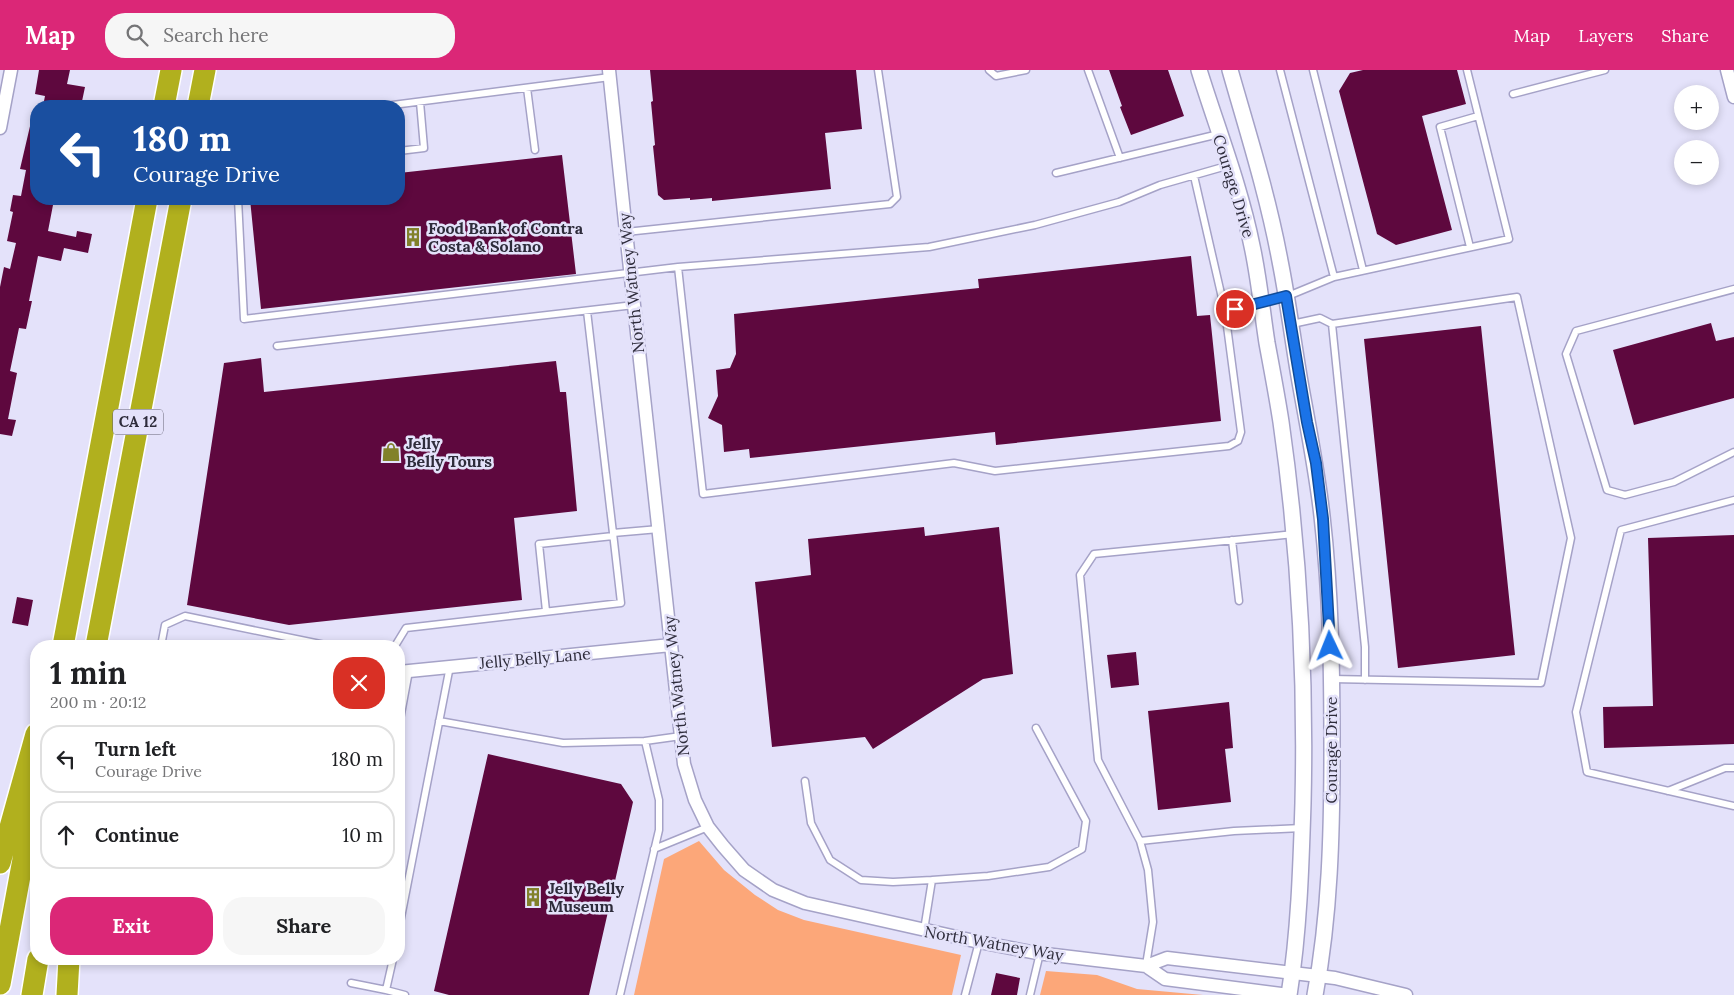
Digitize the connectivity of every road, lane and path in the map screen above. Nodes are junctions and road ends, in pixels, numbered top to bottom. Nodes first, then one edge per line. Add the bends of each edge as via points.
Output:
1 (11, 70) edge
2 (171, 70) edge
3 (205, 70) edge
4 (878, 70) edge
5 (989, 70) edge
6 (1026, 70) edge
7 (1088, 70) edge
8 (1199, 70) edge
9 (1230, 70) edge
10 (1280, 70) edge
11 (1313, 70) edge
12 (1467, 70) edge
13 (1605, 70) edge
14 (1727, 70) edge
15 (610, 73) edge
16 (527, 88) junction
17 (1513, 94) dead end
18 (1734, 97) edge
19 (165, 100) edge
20 (199, 100) edge
21 (420, 102) junction
22 (405, 104) edge
23 (1478, 116) junction
24 (0, 128) edge
25 (1219, 134) junction
26 (405, 150) edge
27 (535, 150) dead end
28 (1120, 158) junction
29 (1230, 166) junction
30 (1056, 173) dead end
31 (1194, 176) junction
32 (146, 205) edge
33 (180, 205) edge
34 (238, 205) edge
35 (626, 232) junction
36 (1470, 247) junction
37 (678, 267) junction
38 (1363, 270) junction
39 (631, 272) junction
40 (1334, 277) junction
41 (1734, 288) edge
42 (1286, 296) junction
43 (1262, 304) junction
44 (634, 305) junction
45 (587, 311) junction
46 (1224, 311) junction
47 (1332, 324) junction
48 (1290, 325) junction
49 (277, 346) dead end
50 (1734, 452) edge
51 (1734, 500) edge
52 (659, 529) junction
53 (1294, 534) junction
54 (613, 535) junction
55 (1232, 540) junction
56 (1239, 601) dead end
57 (546, 612) junction
58 (101, 618) junction
59 (64, 640) edge
60 (97, 640) edge
61 (101, 640) edge
62 (163, 640) edge
63 (301, 640) edge
64 (399, 640) edge
65 (671, 645) junction
66 (450, 666) junction
67 (405, 671) edge
68 (1332, 679) junction
69 (1365, 680) junction
70 (440, 721) junction
71 (1036, 728) dead end
72 (681, 736) junction
73 (645, 741) junction
74 (30, 756) edge
75 (1734, 768) edge
76 (805, 781) dead end
77 (1667, 791) junction
78 (1734, 806) edge
79 (30, 822) edge
80 (708, 826) junction
81 (1302, 828) junction
82 (1140, 841) junction
83 (654, 850) junction
84 (0, 863) edge
85 (932, 880) junction
86 (405, 898) edge
87 (924, 930) junction
88 (978, 942) junction
89 (1040, 953) junction
90 (37, 965) edge
91 (70, 965) edge
92 (392, 965) edge
93 (1146, 966) junction
94 (1292, 973) junction
95 (1318, 976) junction
96 (351, 983) dead end
97 (0, 984) edge
98 (386, 990) junction
99 (32, 995) edge
100 (67, 995) edge
101 (405, 995) edge
102 (620, 995) edge
103 (965, 995) edge
104 (1030, 995) edge
105 (1289, 995) edge
106 (1315, 995) edge
107 (1406, 995) edge

1 - 24 street
2 - 19 highway
3 - 20 highway
4 - 35 lane via 896,197 890,204
5 - 6 lane via 996,76
7 - 28 lane
8 - 25 street, Courage Drive
9 - 42 street, Courage Drive via 1261,176
10 - 40 lane
11 - 38 lane
12 - 23 lane
13 - 17 lane
14 - 18 street
15 - 16 lane
15 - 35 street, North Watney Way
16 - 21 lane
16 - 27 lane
21 - 22 lane
21 - 26 lane via 424,148
23 - 36 lane via 1440,127
23 - 36 lane via 1510,239
25 - 28 lane
25 - 29 street, Courage Drive
28 - 30 lane
29 - 31 lane
29 - 43 street, Courage Drive via 1252,244
31 - 37 lane via 1119,202 1035,225 929,246
31 - 46 lane
32 - 59 highway, CA 12
33 - 58 highway, CA 12
34 - 39 lane via 244,319
35 - 39 street, North Watney Way
36 - 38 lane
37 - 39 lane
37 - 46 lane via 703,494 954,463 995,471 1229,446 1238,441 1241,432
38 - 40 lane
39 - 44 street, North Watney Way
40 - 42 lane
41 - 50 lane via 1576,331 1566,354 1607,490 1625,495 1674,482
42 - 43 street
42 - 48 street, Courage Drive
43 - 46 lane
43 - 53 street, Courage Drive
44 - 45 lane
44 - 52 street, North Watney Way
45 - 49 lane
45 - 54 lane
47 - 48 lane via 1320,318
47 - 69 lane via 1365,647
47 - 69 lane via 1517,297 1571,538 1541,683
48 - 68 street, Courage Drive via 1323,519
51 - 77 lane via 1621,530 1576,712 1587,772
52 - 54 lane
52 - 65 street, North Watney Way
53 - 55 lane
53 - 81 street, Courage Drive via 1303,689
54 - 57 lane via 539,544
54 - 57 lane via 621,603
55 - 56 lane
55 - 82 lane via 1094,554 1080,575 1098,760
57 - 64 lane via 406,628
58 - 60 highway, CA 12
58 - 61 highway
62 - 63 lane via 165,625 185,616
65 - 66 street, Jelly Belly Lane
65 - 72 street, North Watney Way
66 - 67 street, Jelly Belly Lane
66 - 70 lane
68 - 69 lane
68 - 95 street, Courage Drive via 1328,878
70 - 73 lane via 563,743
70 - 86 lane
71 - 85 lane via 1086,821 1082,849 1049,867
72 - 73 lane
72 - 80 street, North Watney Way via 684,764 695,800
73 - 83 lane via 658,800 659,830
74 - 84 highway
75 - 77 lane via 1724,768
76 - 85 lane via 810,823 830,860 861,880
77 - 78 lane
79 - 97 highway
80 - 83 lane
80 - 87 street, North Watney Way via 744,870 773,890 805,903
81 - 82 lane
81 - 94 street, Courage Drive
82 - 93 lane via 1148,870 1153,922
83 - 102 lane
85 - 87 lane
87 - 88 street, North Watney Way
88 - 89 street, North Watney Way
88 - 103 lane
89 - 93 street, North Watney Way
89 - 104 lane
90 - 99 highway
91 - 100 highway
92 - 98 lane
93 - 94 street, North Watney Way via 1167,958
93 - 105 street, North Watney Way via 1166,979
94 - 95 street, North Watney Way
94 - 105 street, Courage Drive
95 - 106 street, Courage Drive
95 - 107 street, North Watney Way
96 - 98 lane
98 - 101 lane

